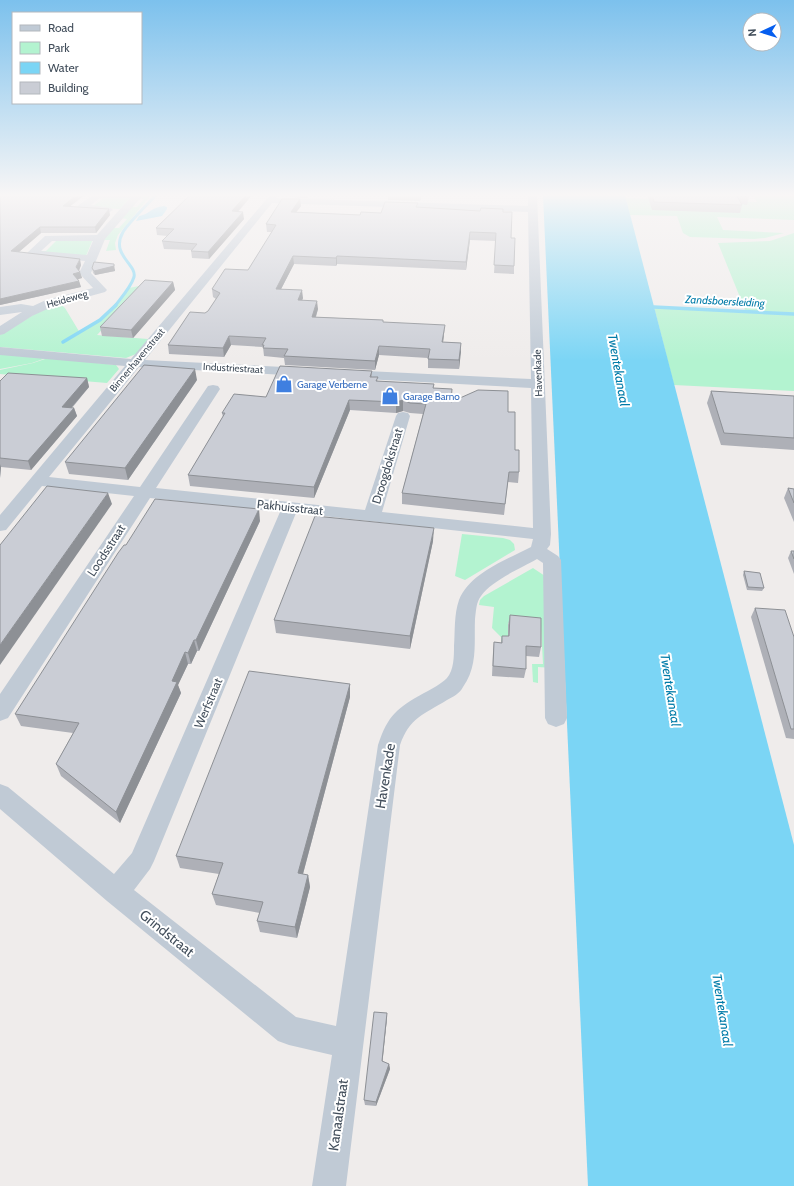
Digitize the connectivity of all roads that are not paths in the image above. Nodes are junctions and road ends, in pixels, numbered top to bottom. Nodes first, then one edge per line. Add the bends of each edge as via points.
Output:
1 (35, 250) edge
2 (95, 250) edge
3 (228, 250) edge
4 (534, 250) edge
5 (92, 258) junction
6 (34, 310) junction
7 (0, 311) edge
8 (0, 331) edge
9 (0, 351) edge
10 (135, 363) junction
11 (319, 373) edge
12 (335, 374) edge
13 (538, 384) junction
14 (213, 389) dead end
15 (402, 416) edge
16 (37, 481) junction
17 (144, 493) junction
18 (290, 507) junction
19 (372, 516) junction
20 (0, 526) edge
21 (540, 542) junction
22 (0, 712) edge
23 (556, 718) dead end
24 (0, 794) edge
25 (116, 892) junction
26 (348, 1044) junction
27 (329, 1186) edge

1 - 5 street via 32,253
2 - 5 street
3 - 10 street, Binnenhavenstraat
4 - 13 street, Havenkade
5 - 6 street, Heideweg via 85,273 101,290 59,300
6 - 7 street, Heideweg via 21,308
6 - 8 street, Heideweg
9 - 10 street, Industriestraat
10 - 11 street, Industriestraat
10 - 16 street, Binnenhavenstraat
12 - 13 street
13 - 21 street, Havenkade
14 - 17 street, Loodsstraat
15 - 19 street, Droogdokstraat
16 - 17 street, Pakhuisstraat
16 - 20 street, Binnenhavenstraat
17 - 18 street, Pakhuisstraat
17 - 22 street, Loodsstraat
18 - 19 street, Pakhuisstraat
18 - 25 street, Werfstraat via 141,861
19 - 21 street, Pakhuisstraat
21 - 23 street via 552,560
21 - 26 street, Havenkade via 472,592 467,604 462,669 456,682 403,717 395,728 389,745
24 - 25 street, Grindstraat
25 - 26 street, Grindstraat via 289,1030
26 - 27 street, Kanaalstraat

